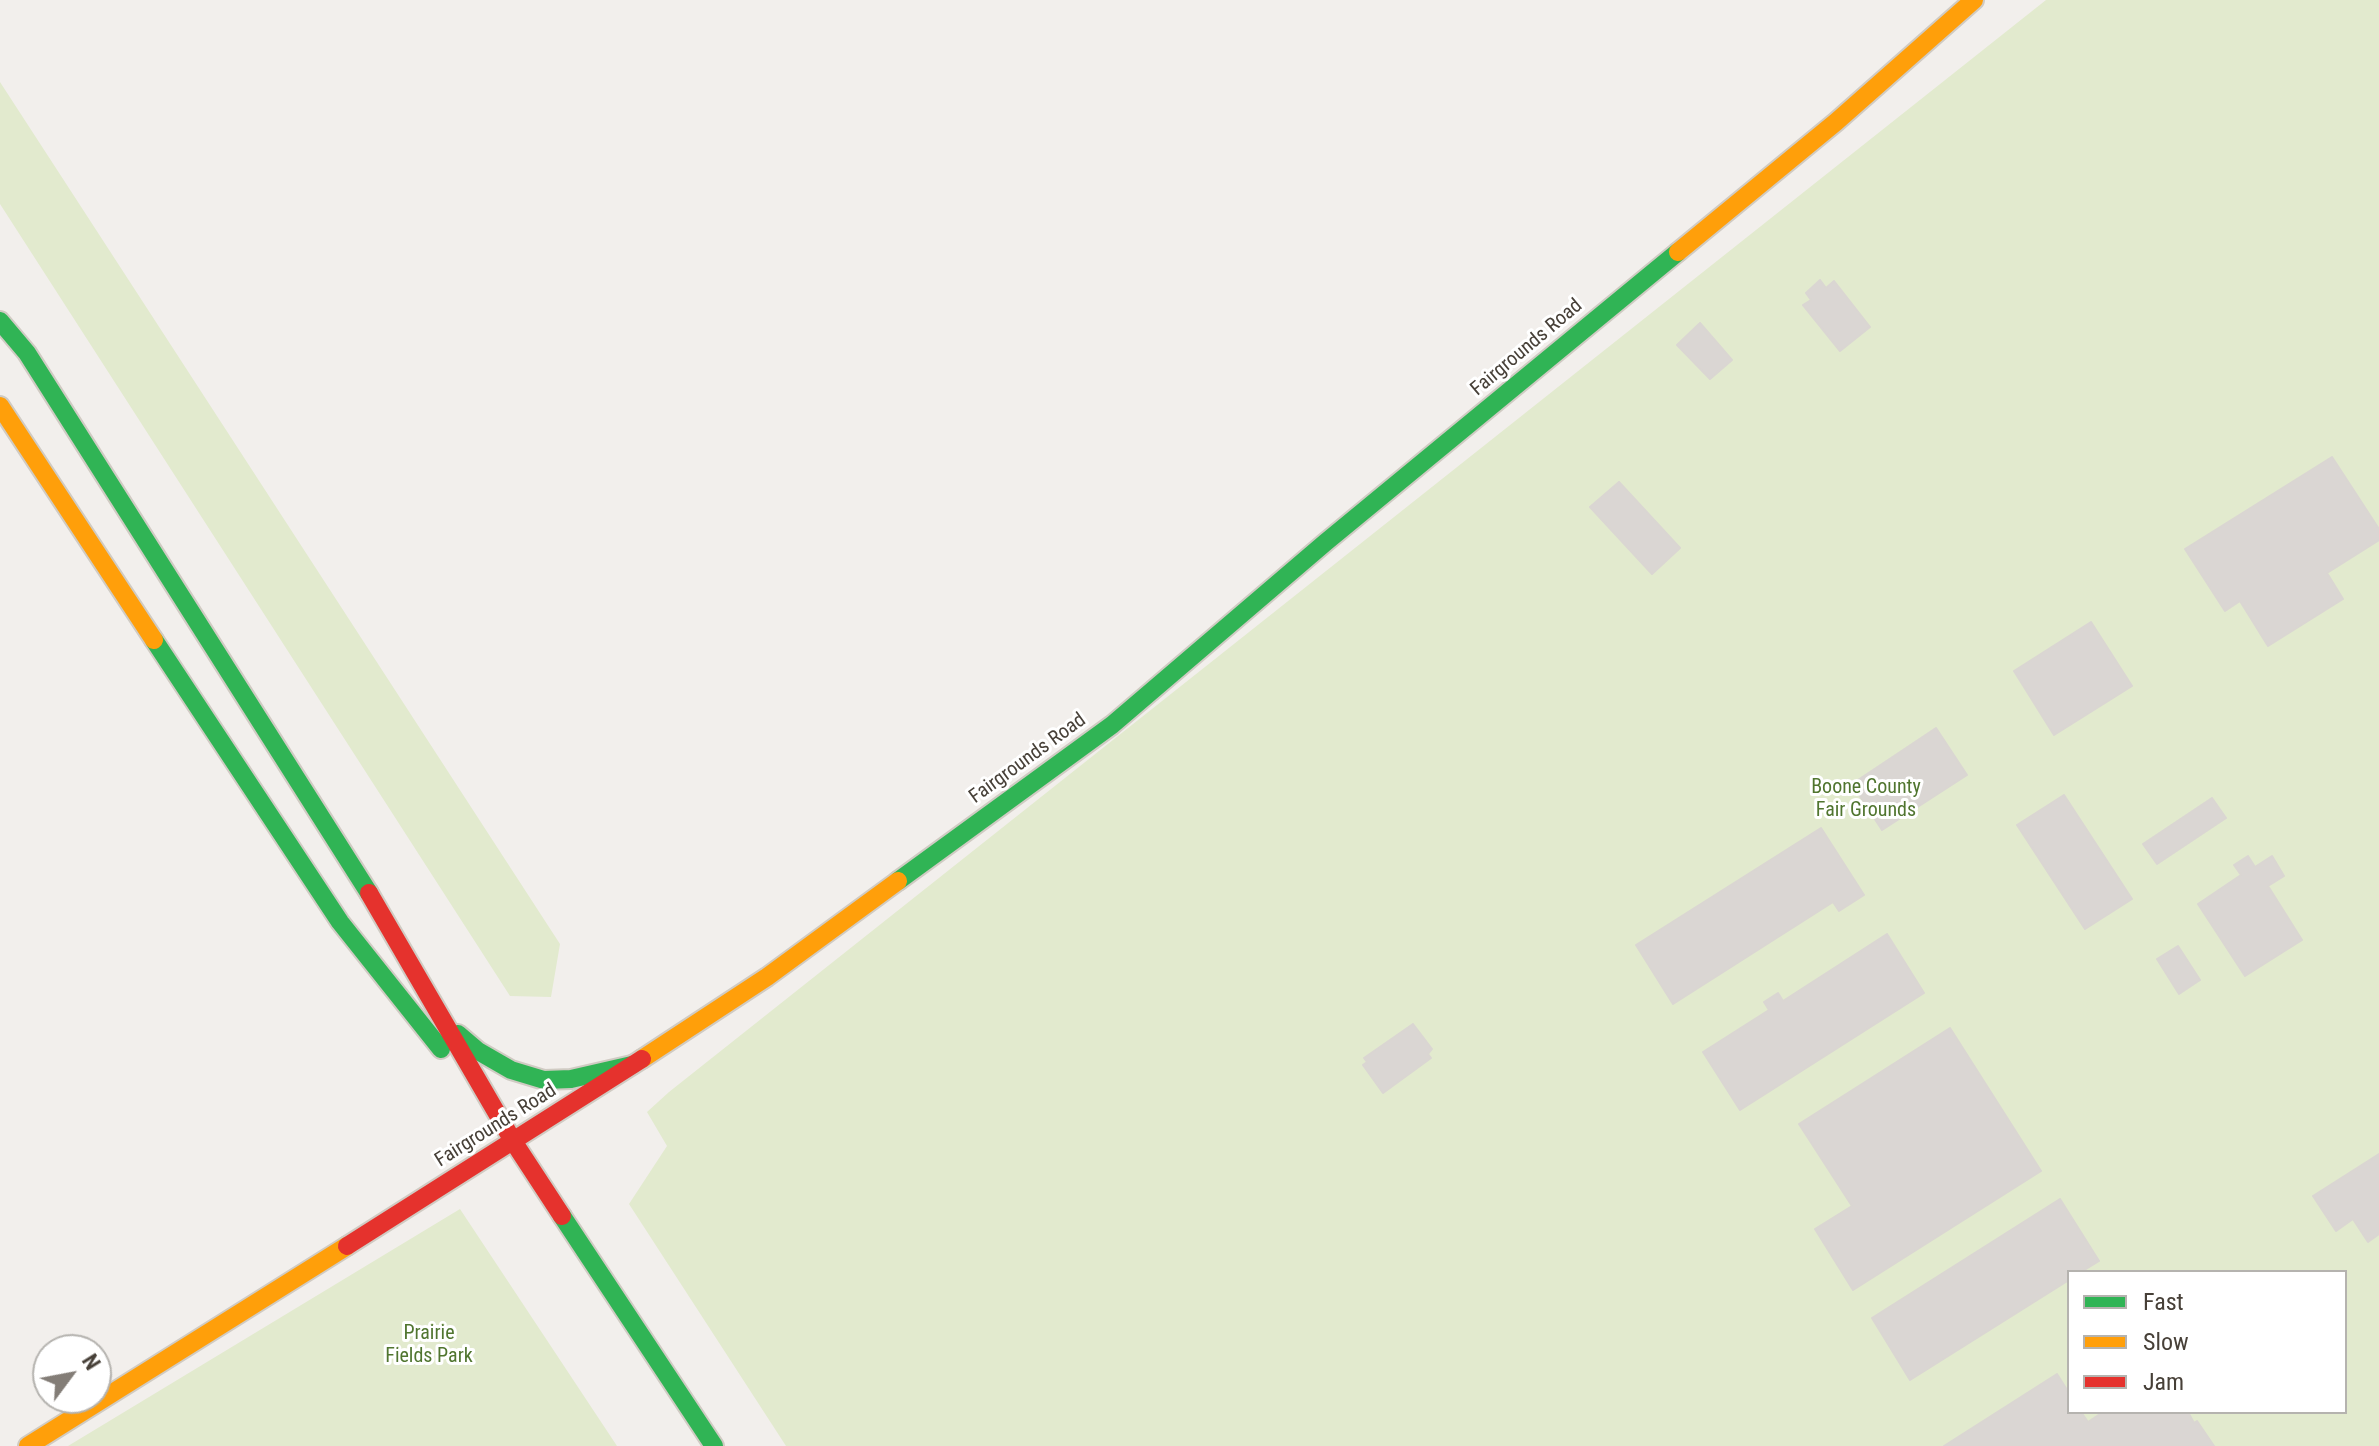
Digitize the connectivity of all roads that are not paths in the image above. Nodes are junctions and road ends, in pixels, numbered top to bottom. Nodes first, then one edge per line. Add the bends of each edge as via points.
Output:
1 (1974, 0) edge
2 (0, 321) edge
3 (0, 406) edge
4 (444, 1022) junction
5 (632, 1065) junction
6 (513, 1141) junction
7 (28, 1446) edge
8 (714, 1446) edge

1 - 5 main road, Fairgrounds Road via 1836,122 1112,725 767,977
2 - 4 main road via 27,353 327,825
3 - 6 main road via 340,922
4 - 5 main road via 478,1051 511,1070 544,1080
4 - 6 main road
5 - 6 main road, Fairgrounds Road
6 - 7 main road, Fairgrounds Road
6 - 8 main road

